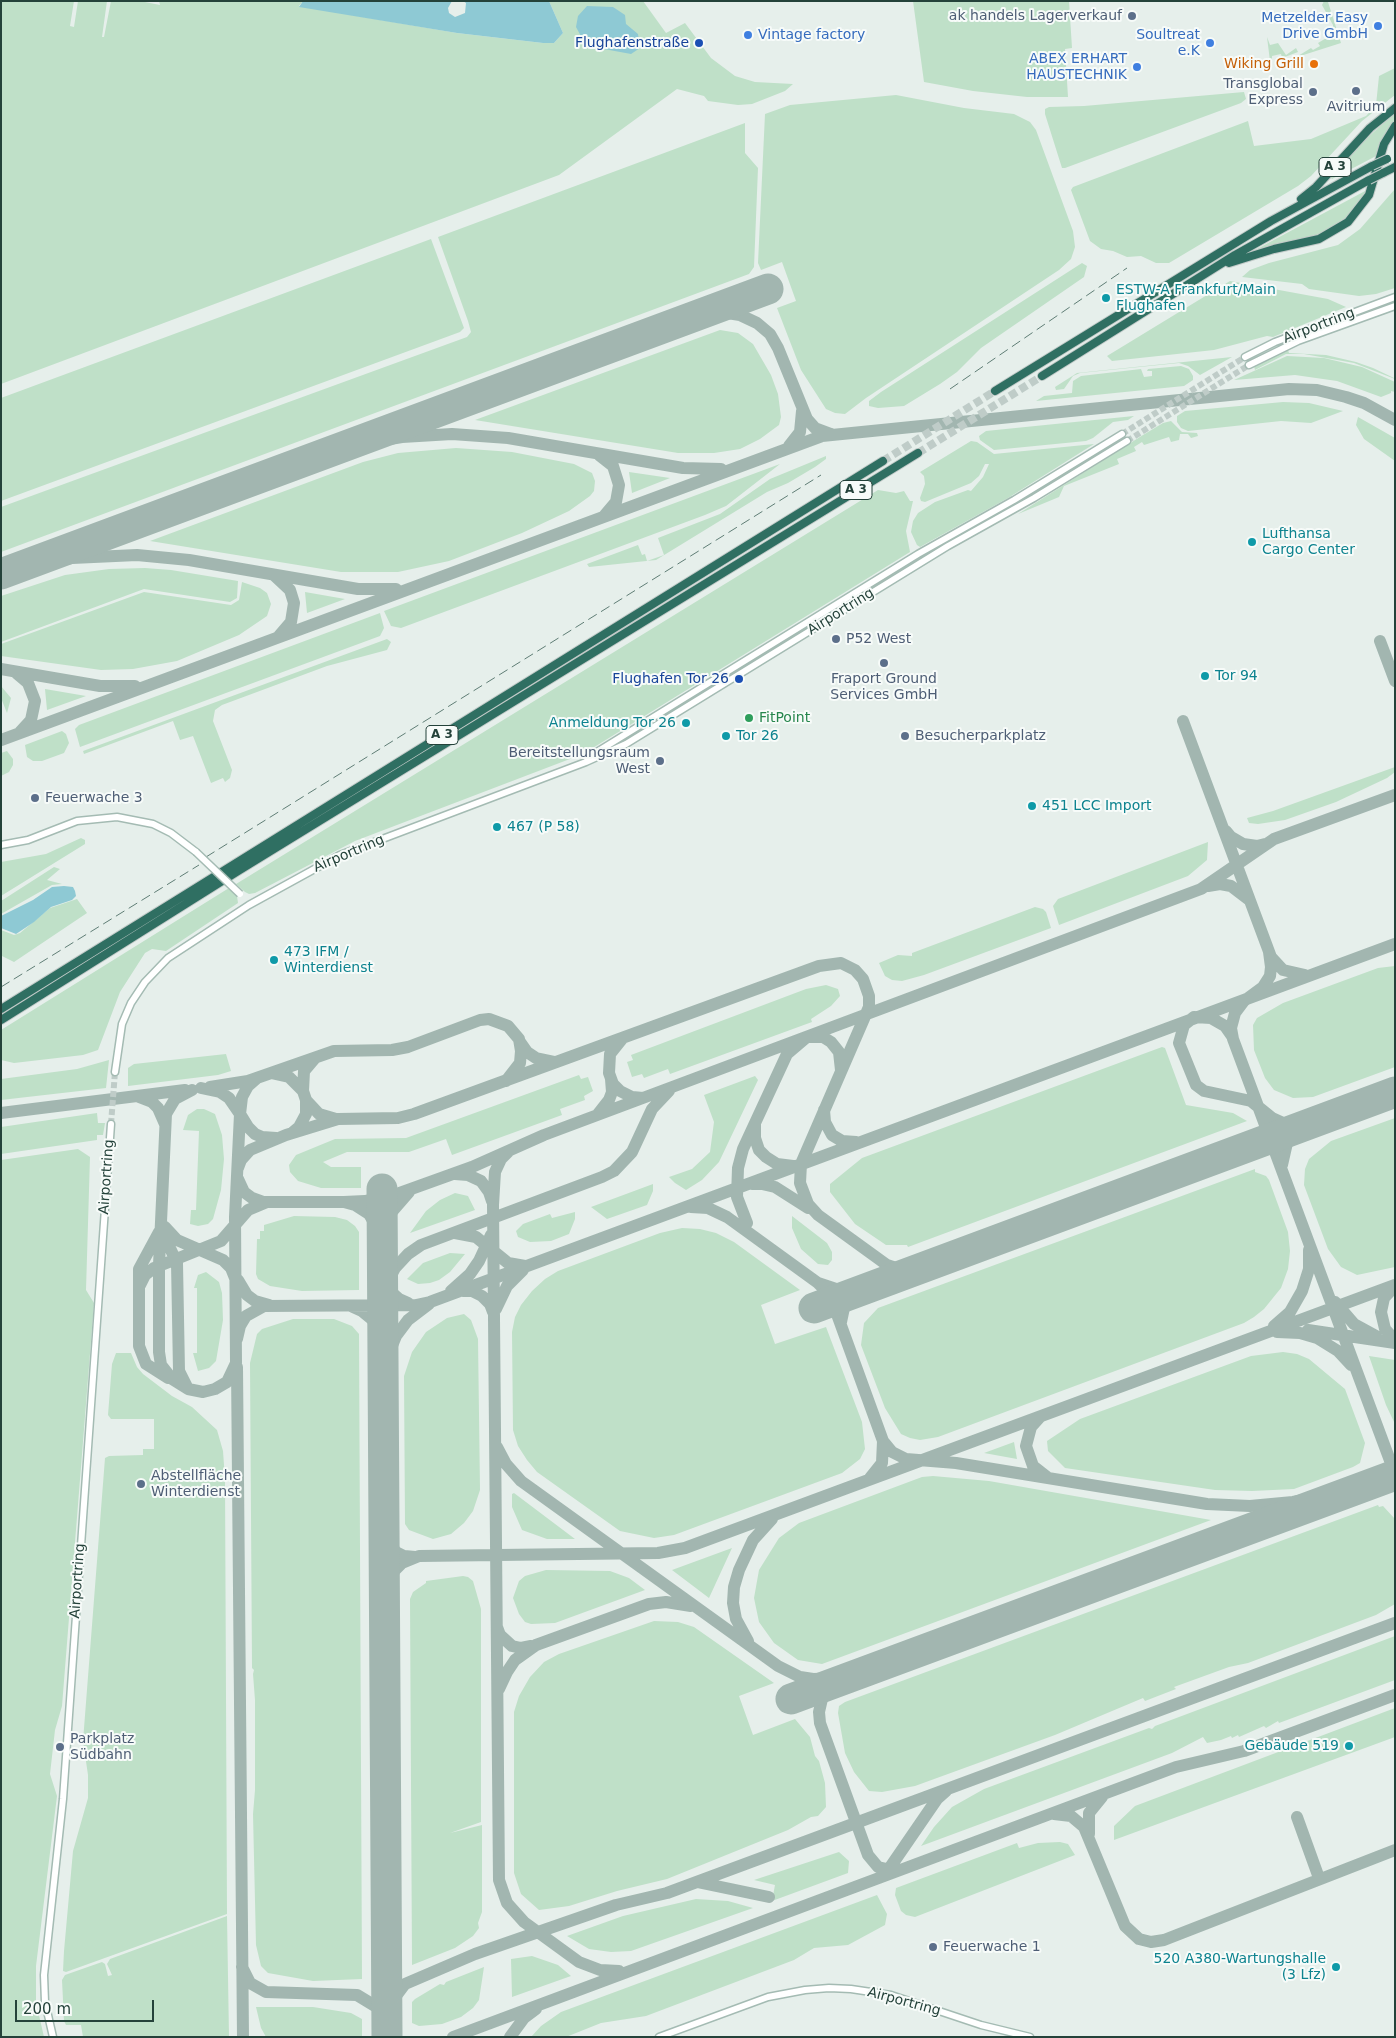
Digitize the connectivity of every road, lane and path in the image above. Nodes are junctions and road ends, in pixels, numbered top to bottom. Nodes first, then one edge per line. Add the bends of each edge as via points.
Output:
1 (1395, 108) edge
2 (1395, 126) edge
3 (1391, 157) edge
4 (1395, 167) edge
5 (1271, 221) junction
6 (1210, 270) junction
7 (1395, 297) edge
8 (1395, 306) edge
9 (1245, 357) tunnel mouth
10 (1249, 365) tunnel mouth
11 (1042, 376) tunnel mouth
12 (995, 391) tunnel mouth
13 (1122, 434) tunnel mouth
14 (1127, 441) tunnel mouth
15 (918, 453) tunnel mouth
16 (883, 461) tunnel mouth
17 (552, 774) junction
18 (1, 845) edge
19 (249, 905) junction
20 (1, 1009) edge
21 (1, 1020) edge
22 (115, 1072) tunnel mouth
23 (111, 1124) tunnel mouth
24 (53, 2037) edge
25 (659, 2037) edge
26 (1030, 2037) edge

1 - 5 highway, A 3 via 1367,132 1312,190
2 - 6 highway via 1384,144 1369,195 1348,222 1319,239 1258,253
3 - 5 highway, A 3, bridge
4 - 6 highway, A 3, bridge
5 - 12 highway, A 3
6 - 11 highway, A 3
7 - 9 street, Airportring via 1275,342
8 - 10 street, Airportring via 1298,341
13 - 17 street, Airportring via 918,554 606,747
14 - 17 street, Airportring via 948,546 632,741
15 - 21 highway, A 3
16 - 20 highway, A 3
17 - 19 street, Airportring via 340,855
18 - 19 street, bridge via 28,840 77,821 117,817 153,824 196,852
19 - 22 street, Airportring via 168,958 145,982 122,1024
23 - 24 street, Airportring via 63,1799 44,1975 45,2002
25 - 26 street, Airportring via 768,1998 829,1988 891,1996

